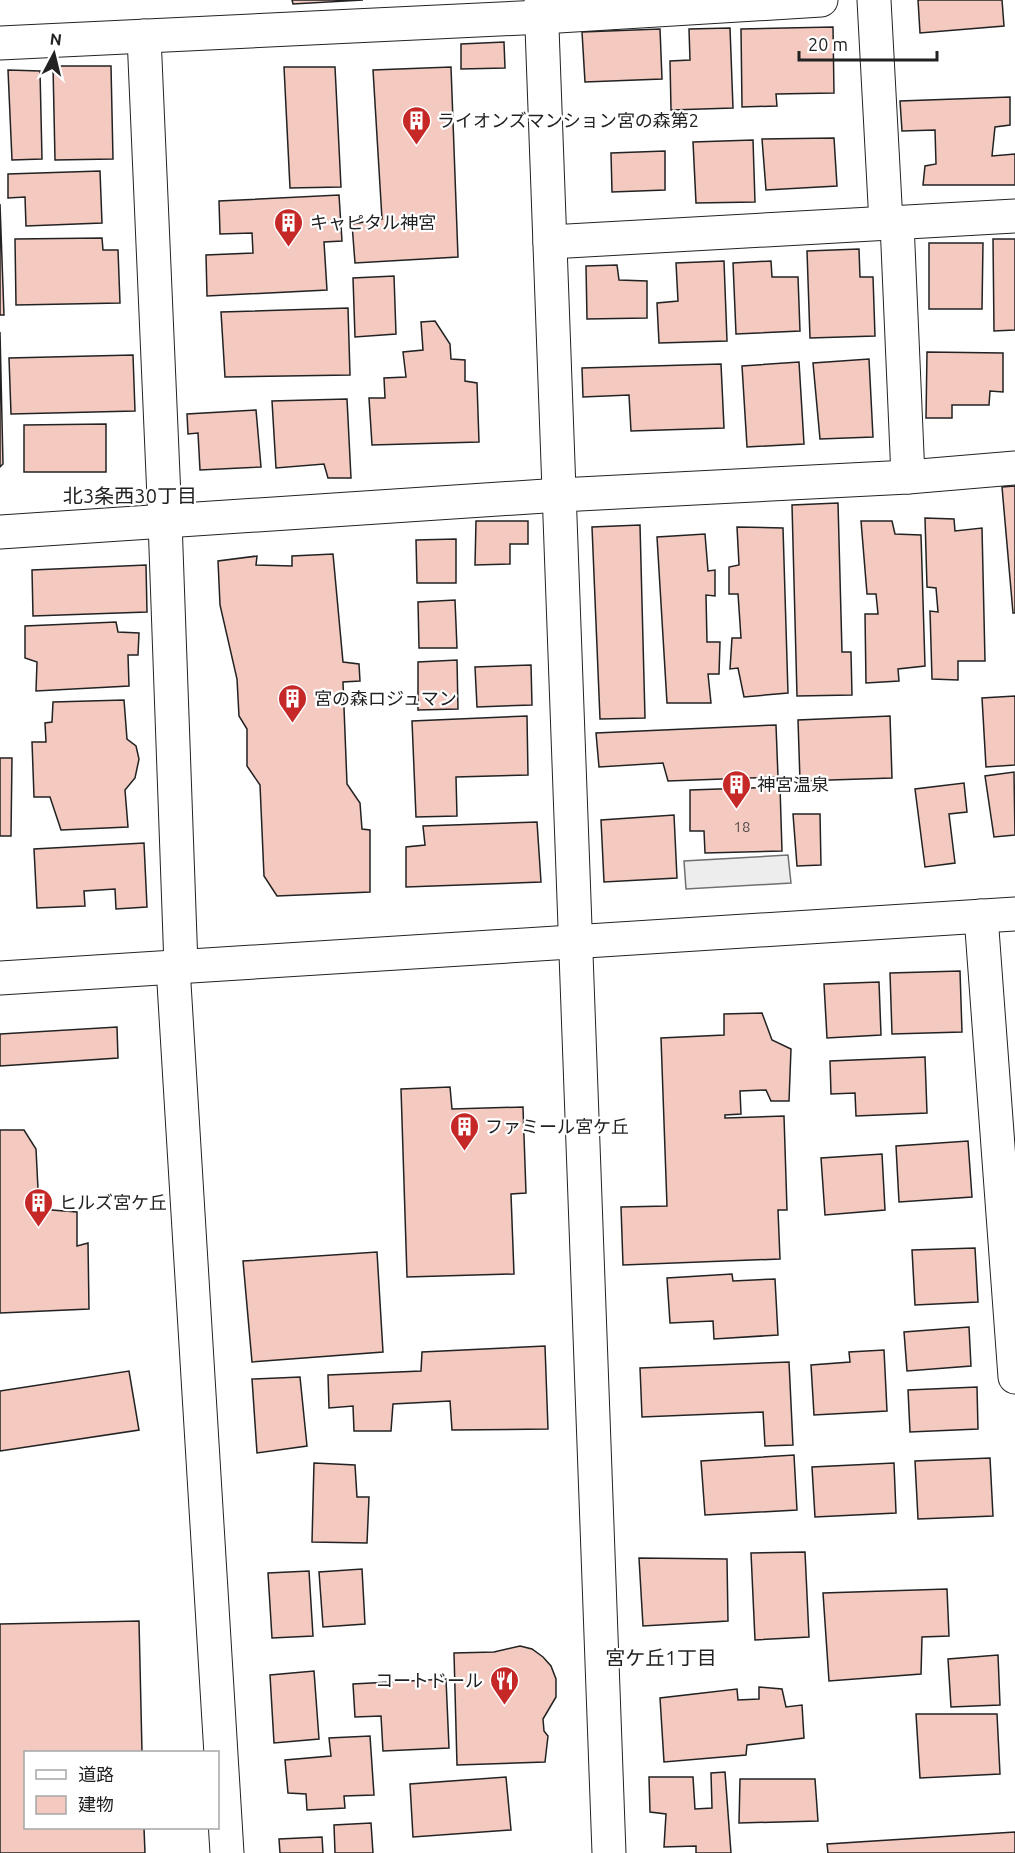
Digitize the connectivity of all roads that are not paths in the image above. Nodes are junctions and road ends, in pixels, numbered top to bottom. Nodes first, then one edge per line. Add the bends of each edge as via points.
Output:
1 (821, 0) edge
2 (874, 0) edge
3 (541, 9) edge
4 (144, 36) junction
5 (0, 43) edge
6 (1015, 216) edge
7 (891, 223) junction
8 (550, 242) junction
9 (1015, 468) edge
10 (908, 477) junction
11 (560, 495) junction
12 (165, 520) junction
13 (0, 532) edge
14 (1015, 914) edge
15 (981, 916) junction
16 (577, 941) junction
17 (177, 967) junction
18 (0, 978) edge
19 (1015, 1377) edge
20 (227, 1853) edge
21 (609, 1853) edge

1 - 3 street
2 - 7 street
3 - 4 street
3 - 8 street
4 - 5 street
4 - 12 street
6 - 7 street
7 - 8 street
7 - 10 street
8 - 11 street
9 - 10 street
10 - 11 street
11 - 12 street
11 - 16 street
12 - 13 street
12 - 17 street
14 - 15 street
15 - 16 street
15 - 19 street
16 - 17 street
16 - 21 street
17 - 18 street
17 - 20 street

